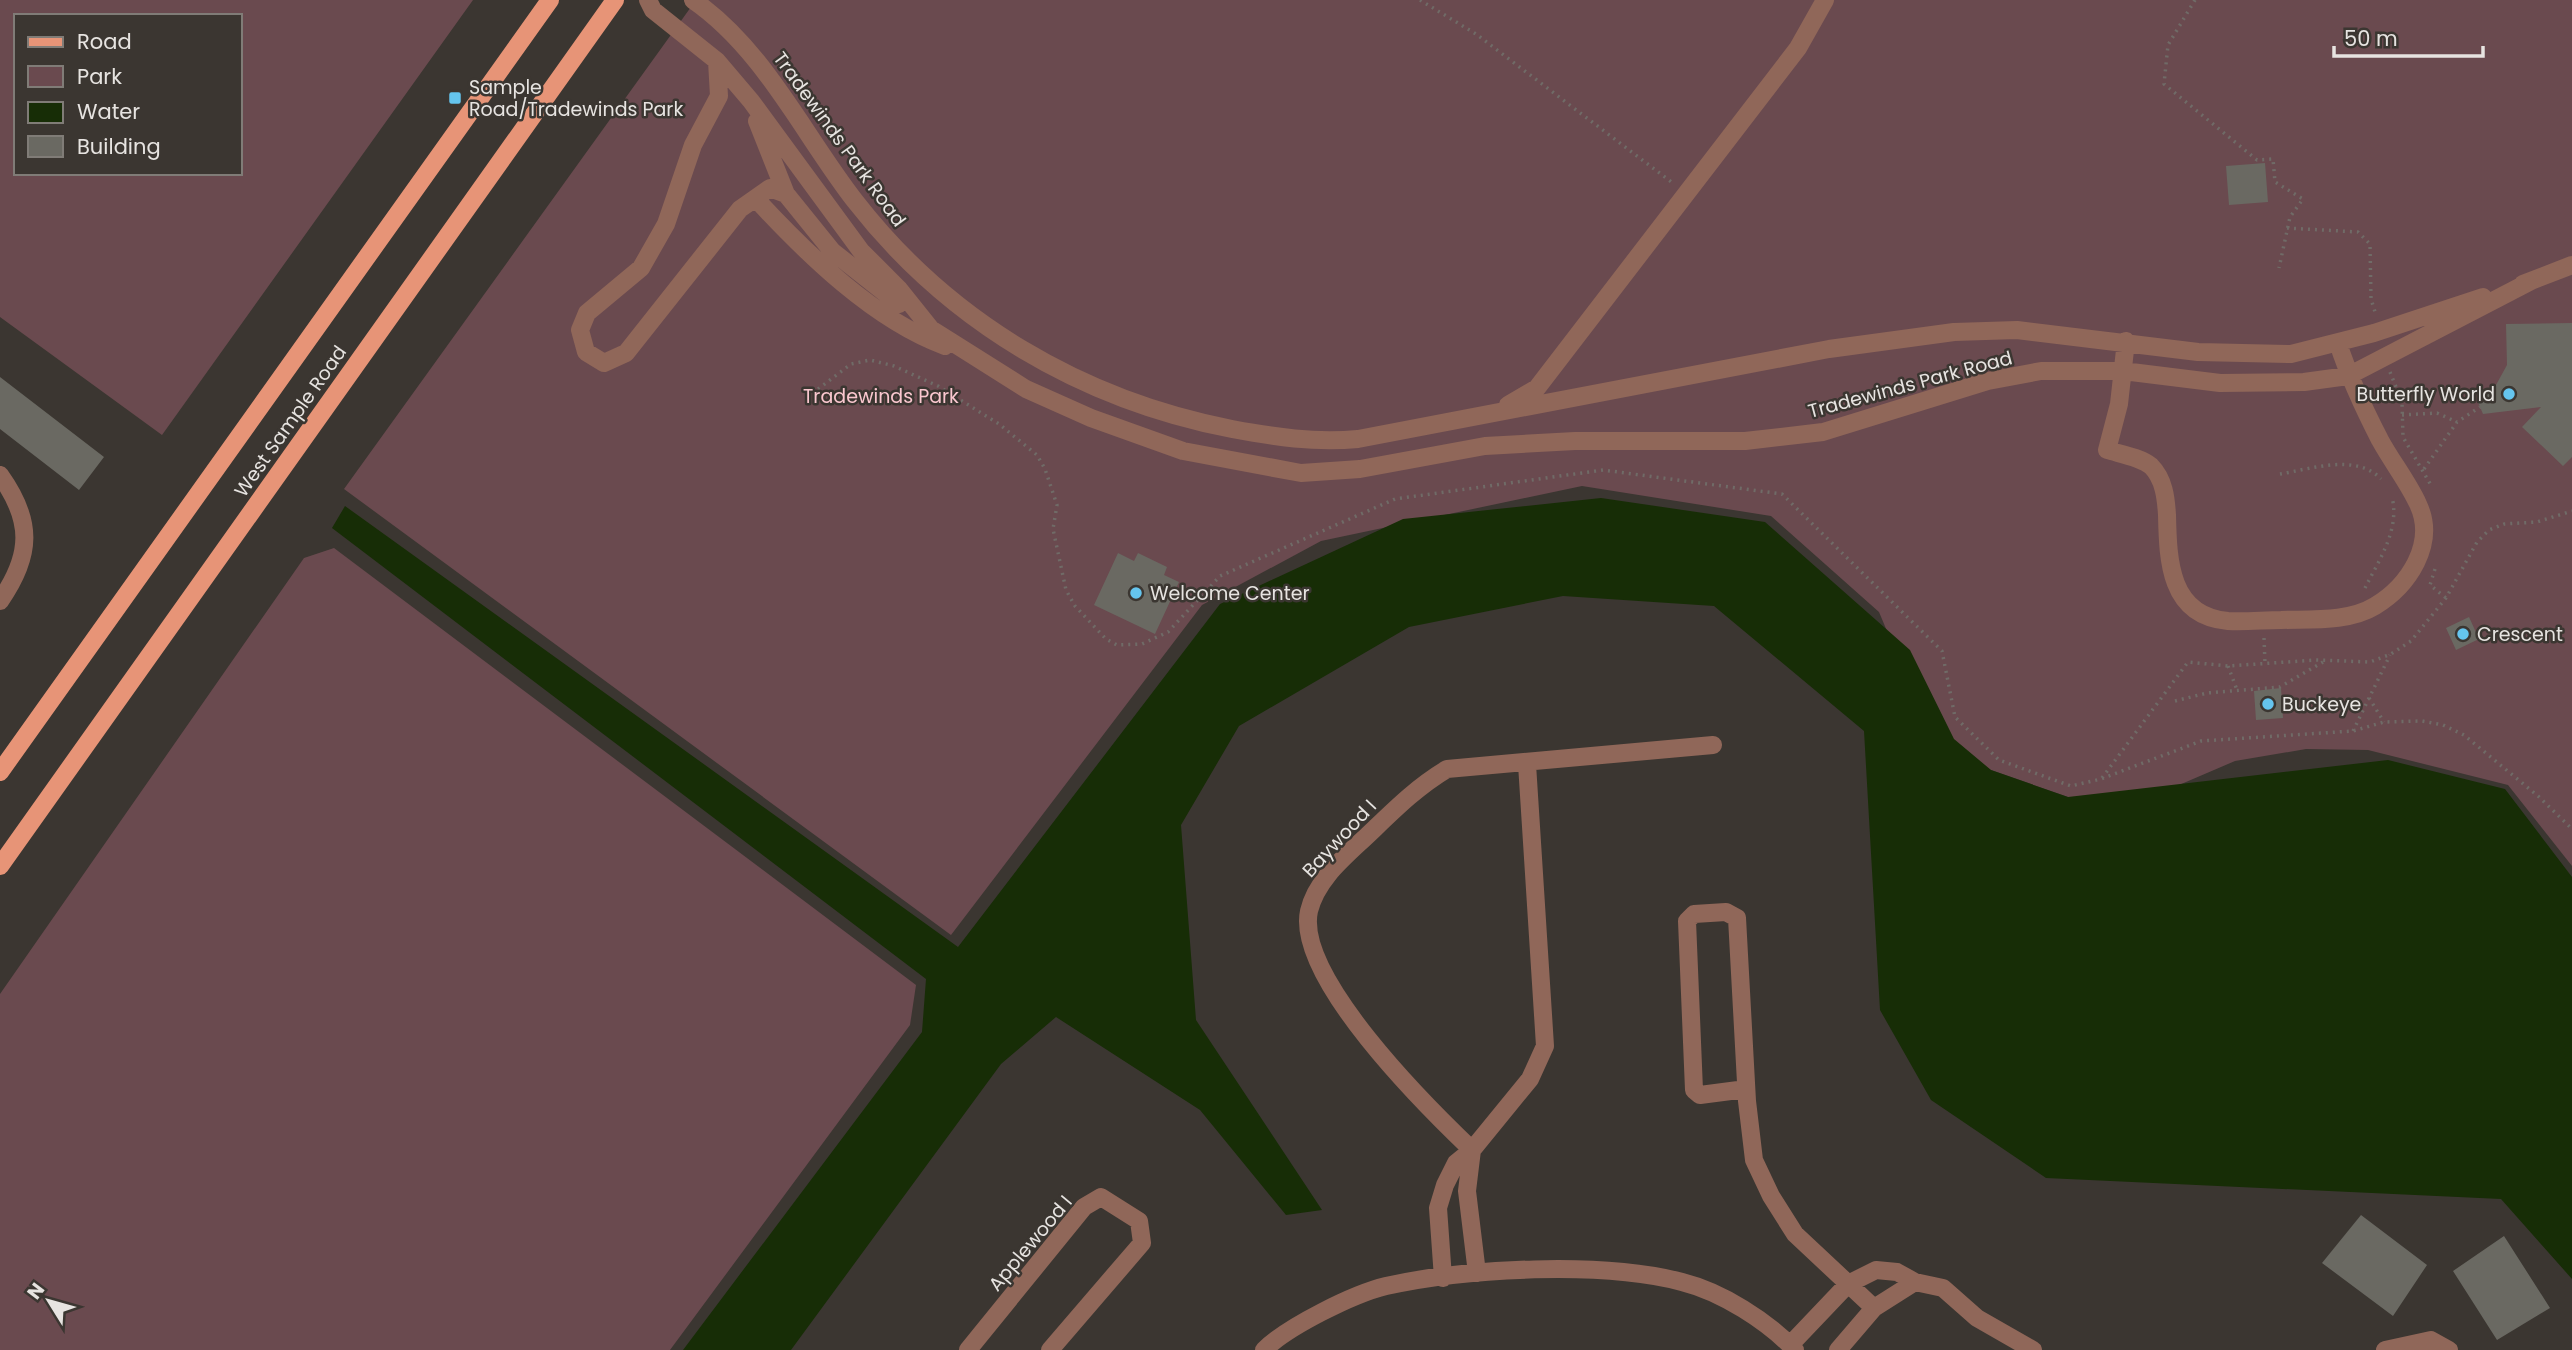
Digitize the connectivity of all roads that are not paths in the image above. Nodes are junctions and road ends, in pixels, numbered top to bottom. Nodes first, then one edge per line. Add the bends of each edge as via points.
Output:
1 (550, 0) edge
2 (615, 0) edge
3 (648, 0) edge
4 (694, 0) edge
5 (1825, 0) edge
6 (717, 61) junction
7 (751, 101) junction
8 (786, 194) junction
9 (756, 200) junction
10 (900, 256) junction
11 (2572, 265) edge
12 (883, 274) junction
13 (2533, 280) junction
14 (931, 330) junction
15 (2126, 341) junction
16 (2338, 343) junction
17 (974, 357) junction
18 (2123, 371) junction
19 (2348, 376) junction
20 (1497, 413) junction
21 (1465, 419) junction
22 (1485, 446) junction
23 (0, 475) edge
24 (0, 601) edge
25 (1713, 745) dead end
26 (1527, 764) junction
27 (0, 772) edge
28 (0, 866) edge
29 (1746, 1089) junction
30 (1472, 1150) junction
31 (1478, 1273) junction
32 (1443, 1278) junction
33 (1914, 1282) junction
34 (1848, 1284) junction
35 (1874, 1308) junction
36 (1793, 1347) edge
37 (968, 1350) edge
38 (1050, 1350) edge
39 (1264, 1350) edge
40 (1838, 1350) edge
41 (2033, 1350) edge
42 (2385, 1350) edge
43 (2449, 1350) edge

1 - 27 main road, West Sample Road
2 - 28 main road, West Sample Road
3 - 6 street, Tradewinds Park Road via 653,10
4 - 10 street, Tradewinds Park Road via 753,55 810,140
5 - 21 street, Tradewinds Park Road via 1798,48 1537,388 1521,401
6 - 7 street, Tradewinds Park Road
6 - 9 street via 719,96 693,145 666,224 641,268 587,313 580,330 586,352 604,363 626,353 740,209
7 - 8 street, Tradewinds Park Road
7 - 12 street, Tradewinds Park Road via 820,199
8 - 9 street via 770,188
8 - 14 street, Tradewinds Park Road via 832,251
9 - 17 street via 797,243 912,334
10 - 12 street
10 - 21 street, Tradewinds Park Road via 947,298 1020,349 1079,380 1182,419 1292,440 1330,441
11 - 13 street, Tradewinds Park Road
12 - 14 street, Tradewinds Park Road
13 - 16 street, Tradewinds Park Road
13 - 19 street, Tradewinds Park Road
14 - 17 street, Tradewinds Park Road
15 - 16 street, Tradewinds Park Road via 2257,355 2291,355
15 - 18 street
15 - 20 street, Tradewinds Park Road via 2017,330 1954,332 1829,349
16 - 19 street
17 - 22 street, Tradewinds Park Road via 1026,389 1091,418 1183,451 1237,464 1301,474 1326,473
18 - 19 street, Tradewinds Park Road via 2220,383 2304,382
18 - 19 street via 2106,450 2144,461 2160,478 2166,497 2172,579 2180,594 2210,616 2227,621 2330,619 2370,610 2398,589 2414,566 2424,526 2419,505 2395,483
18 - 22 street, Tradewinds Park Road via 2041,371 1988,381 1823,432 1745,441
20 - 21 street, Tradewinds Park Road
20 - 22 street
23 - 24 street via 24,520 26,547 15,579
25 - 26 street, Baywood I
26 - 30 street via 1545,1046 1531,1079
26 - 30 street, Baywood I via 1447,769 1419,786 1318,885 1309,914 1311,949 1333,992 1416,1096
29 - 29 street via 1737,918 1726,912 1694,914 1687,921 1694,1090 1700,1095
29 - 34 street via 1754,1160 1770,1196 1795,1234
30 - 31 street via 1467,1191
30 - 32 street via 1457,1163 1438,1208
31 - 32 street
31 - 36 street via 1620,1272 1684,1282 1773,1327
32 - 39 street via 1384,1286 1323,1312 1276,1338
33 - 34 street via 1897,1272 1875,1270
33 - 35 street
33 - 41 street via 1943,1288 1977,1318
34 - 35 street
34 - 36 street
35 - 40 street
37 - 38 street, Applewood I via 1083,1208 1101,1197 1139,1221 1142,1243
42 - 43 street via 2431,1340

